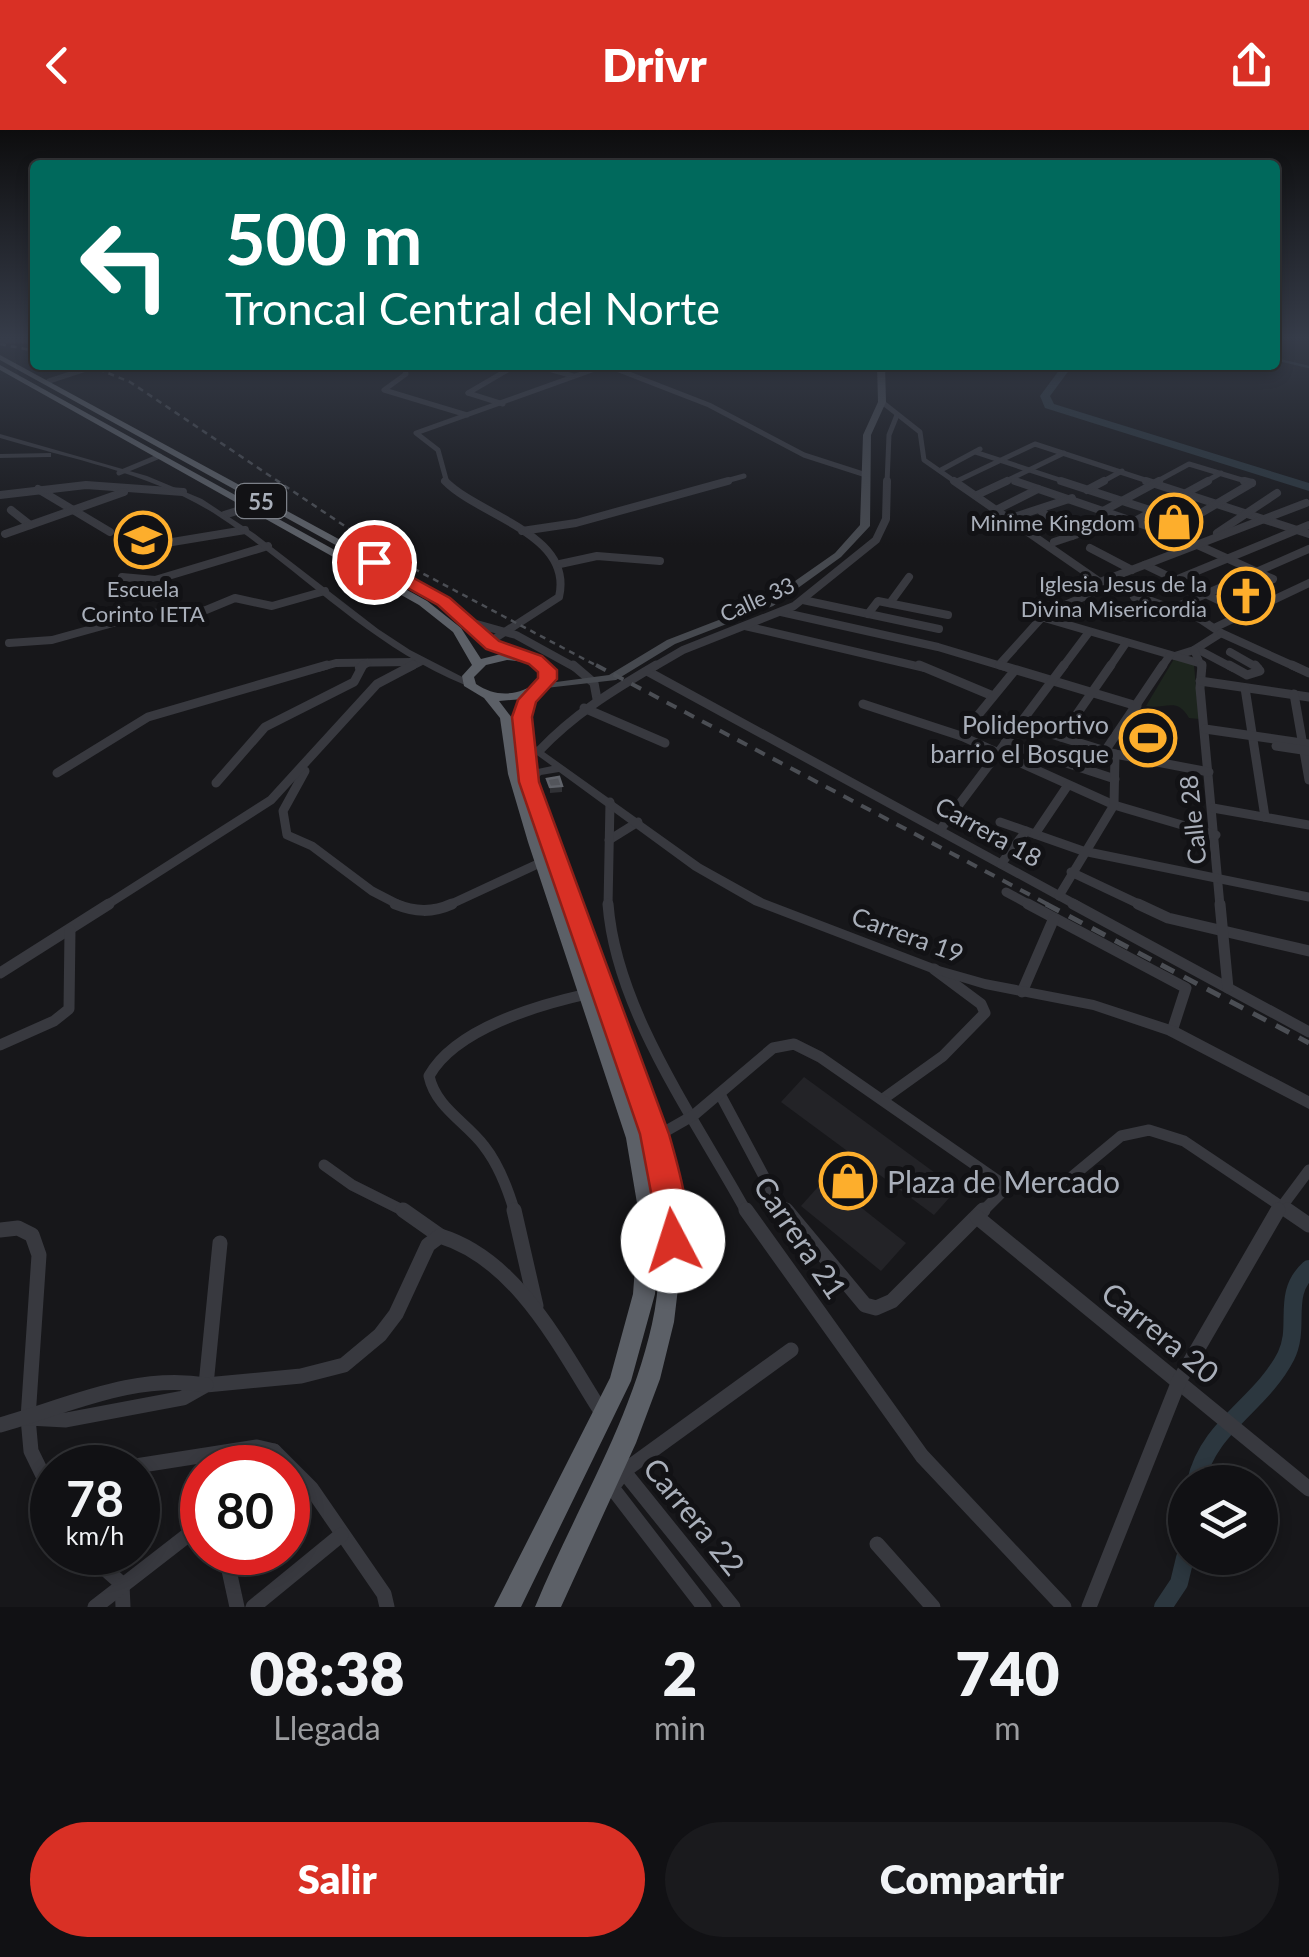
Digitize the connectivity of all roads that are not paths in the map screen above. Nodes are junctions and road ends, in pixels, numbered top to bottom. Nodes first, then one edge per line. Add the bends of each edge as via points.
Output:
1 (71, 407) edge
2 (96, 407) edge
3 (453, 407) edge
4 (494, 407) edge
5 (713, 407) edge
6 (880, 407) edge
7 (888, 407) edge
8 (897, 414) junction
9 (467, 415) junction
10 (0, 436) edge
11 (1064, 453) junction
12 (60, 455) junction
13 (0, 456) edge
14 (160, 456) junction
15 (1002, 460) junction
16 (941, 470) junction
17 (1030, 470) junction
18 (1122, 472) junction
19 (120, 473) junction
20 (1221, 474) junction
21 (866, 475) junction
22 (744, 476) dead end
23 (1011, 479) junction
24 (958, 482) junction
25 (1156, 482) junction
26 (160, 485) junction
27 (36, 488) junction
28 (1038, 488) junction
29 (130, 490) junction
30 (1088, 490) junction
31 (147, 492) junction
32 (184, 492) junction
33 (1187, 492) junction
34 (1276, 493) dead end
35 (0, 495) edge
36 (977, 495) junction
37 (1070, 499) junction
38 (1121, 501) junction
39 (1219, 502) junction
40 (1306, 503) dead end
41 (250, 507) junction
42 (998, 509) junction
43 (10, 510) dead end
44 (1103, 510) junction
45 (71, 511) junction
46 (1042, 511) junction
47 (1152, 512) junction
48 (1248, 512) junction
49 (224, 516) junction
50 (1011, 518) junction
51 (1270, 519) junction
52 (1134, 522) junction
53 (30, 525) junction
54 (1309, 526) edge
55 (245, 530) junction
56 (1090, 530) dead end
57 (1298, 530) junction
58 (522, 531) junction
59 (110, 532) dead end
60 (1167, 532) junction
61 (5, 534) dead end
62 (1309, 534) edge
63 (1072, 536) junction
64 (1054, 542) dead end
65 (1200, 543) junction
66 (268, 546) junction
67 (136, 548) dead end
68 (1090, 548) dead end
69 (1309, 550) edge
70 (1228, 558) junction
71 (660, 561) dead end
72 (560, 564) junction
73 (1145, 566) junction
74 (1132, 570) junction
75 (1258, 572) junction
76 (909, 576) dead end
77 (122, 578) dead end
78 (1273, 578) dead end
79 (1174, 580) junction
80 (1309, 583) edge
81 (1104, 584) junction
82 (326, 591) junction
83 (1205, 594) junction
84 (1133, 597) junction
85 (802, 600) junction
86 (890, 603) junction
87 (1170, 610) junction
88 (781, 612) junction
89 (1245, 613) junction
90 (868, 614) junction
91 (948, 614) dead end
92 (1041, 618) junction
93 (466, 622) junction
94 (744, 626) junction
95 (939, 630) dead end
96 (1218, 630) junction
97 (508, 631) junction
98 (1089, 632) junction
99 (1126, 643) junction
100 (9, 644) dead end
101 (492, 645) junction
102 (1195, 649) junction
103 (1230, 652) dead end
104 (514, 656) junction
105 (1172, 656) junction
106 (420, 662) junction
107 (367, 663) junction
108 (1202, 664) junction
109 (1000, 665) junction
110 (475, 666) junction
111 (1015, 670) junction
112 (646, 671) junction
113 (1309, 673) edge
114 (440, 674) junction
115 (1051, 681) junction
116 (1200, 682) junction
117 (469, 683) junction
118 (594, 683) junction
119 (1246, 688) junction
120 (537, 690) junction
121 (1092, 692) junction
122 (1294, 694) junction
123 (489, 696) junction
124 (993, 696) junction
125 (1309, 696) edge
126 (597, 699) junction
127 (863, 704) dead end
128 (1137, 706) junction
129 (584, 708) junction
130 (1019, 724) junction
131 (1205, 732) junction
132 (961, 736) junction
133 (1061, 737) junction
134 (1253, 739) junction
135 (665, 743) dead end
136 (1004, 744) junction
137 (531, 746) junction
138 (1306, 747) edge
139 (1110, 753) junction
140 (996, 754) junction
141 (312, 755) junction
142 (563, 768) junction
143 (1209, 772) junction
144 (57, 774) dead end
145 (1115, 778) junction
146 (1309, 780) edge
147 (216, 782) dead end
148 (529, 782) junction
149 (1068, 785) junction
150 (610, 802) junction
151 (1114, 805) junction
152 (1213, 808) junction
153 (1266, 817) junction
154 (638, 822) junction
155 (1000, 822) dead end
156 (1309, 825) edge
157 (940, 830) junction
158 (1030, 832) junction
159 (1216, 835) junction
160 (609, 840) junction
161 (1083, 851) junction
162 (542, 862) junction
163 (1002, 864) junction
164 (1071, 872) junction
165 (1221, 880) junction
166 (1006, 892) dead end
167 (1059, 896) junction
168 (1309, 897) edge
169 (1054, 918) junction
170 (70, 930) junction
171 (1225, 933) junction
172 (1309, 951) edge
173 (934, 969) junction
174 (0, 973) edge
175 (1228, 988) junction
176 (1022, 992) junction
177 (587, 994) junction
178 (1172, 1031) junction
179 (1309, 1032) edge
180 (0, 1046) edge
181 (721, 1096) junction
182 (883, 1099) junction
183 (1309, 1103) edge
184 (694, 1115) junction
185 (645, 1136) junction
186 (324, 1165) dead end
187 (1309, 1170) edge
188 (1007, 1187) junction
189 (1281, 1206) junction
190 (977, 1217) junction
191 (1309, 1225) edge
192 (0, 1230) edge
193 (440, 1236) junction
194 (220, 1243) dead end
195 (538, 1312) junction
196 (791, 1350) dead end
197 (1179, 1382) junction
198 (206, 1386) junction
199 (604, 1417) junction
200 (28, 1418) junction
201 (0, 1425) edge
202 (30, 1445) edge
203 (614, 1475) junction
204 (310, 1488) edge
205 (1309, 1490) edge
206 (341, 1536) junction
207 (180, 1540) edge
208 (877, 1544) dead end
209 (112, 1575) edge
210 (228, 1575) edge
211 (122, 1584) junction
212 (232, 1605) edge
213 (95, 1607) edge
214 (124, 1607) edge
215 (253, 1607) edge
216 (387, 1607) edge
217 (507, 1607) edge
218 (548, 1607) edge
219 (704, 1607) edge
220 (733, 1607) edge
221 (933, 1607) edge
222 (1064, 1607) edge
223 (1090, 1607) edge

1 - 14 highway, 55
2 - 93 highway, 55 via 423,589
3 - 9 street
4 - 9 street
5 - 21 street via 785,447
6 - 21 main road via 867,435
7 - 8 street
8 - 16 street via 920,432 924,460
8 - 85 street, Calle 33 via 889,436 884,529
9 - 58 street via 416,434 438,450 446,482
10 - 12 street
11 - 15 street via 1034,444
11 - 17 street
11 - 18 street
12 - 13 street
12 - 19 street
14 - 19 street
14 - 41 highway, 55
15 - 16 street via 979,450
15 - 17 street
15 - 24 street
16 - 24 street
17 - 23 street
17 - 30 street
18 - 25 street
18 - 30 street
19 - 26 street
20 - 25 street via 1189,464
20 - 33 street
20 - 39 street via 1252,483
21 - 118 main road via 864,526 838,554 769,604 671,642 618,676
22 - 58 street via 576,523
23 - 28 street
23 - 36 street
24 - 36 street
25 - 33 street
25 - 38 street
26 - 31 street
26 - 32 street
27 - 29 street
27 - 35 street
27 - 45 street
28 - 37 street
28 - 42 street
29 - 31 street
29 - 45 street
30 - 37 street
30 - 38 street
31 - 32 street
32 - 49 street
33 - 39 street
33 - 47 street
34 - 48 street
36 - 42 street
37 - 44 street
37 - 46 street
38 - 44 street
38 - 47 street
39 - 48 street
39 - 60 street
40 - 51 street
41 - 49 street
41 - 110 highway, 55 via 433,609 463,638
42 - 50 street
43 - 53 street
44 - 52 street
45 - 53 street
45 - 59 street
46 - 50 street
46 - 63 street
47 - 52 street
48 - 51 street
48 - 65 street
49 - 55 street
50 - 81 street
51 - 57 street
51 - 65 street
52 - 60 street
53 - 61 street
54 - 57 street
55 - 66 street
55 - 67 street
56 - 63 street
57 - 62 street
57 - 70 street
58 - 72 street
60 - 65 street
63 - 64 street
65 - 70 street
65 - 73 street
66 - 77 street via 160,579
66 - 82 street
68 - 74 street
69 - 75 street
70 - 75 street
70 - 79 street
71 - 72 street via 588,556
72 - 97 street via 559,597
73 - 74 street
73 - 79 street
74 - 81 street
75 - 78 street
75 - 83 street
76 - 86 street
79 - 83 street
79 - 84 street
80 - 89 street
81 - 84 street
81 - 92 street
82 - 100 street via 272,606 235,598 209,610 149,612 52,640
82 - 106 street
83 - 87 street
83 - 89 street
84 - 87 street
85 - 88 street, Calle 33
85 - 90 street
86 - 90 street via 878,601
86 - 91 street
87 - 96 street
88 - 94 street, Calle 33
88 - 109 street
89 - 96 street
90 - 95 street
92 - 98 street
92 - 109 street
93 - 97 street
93 - 101 highway, 55
94 - 112 street, Calle 33
94 - 124 street via 913,663
96 - 102 street
96 - 113 street
97 - 101 street
97 - 118 street
98 - 99 street
98 - 115 street
99 - 105 street
99 - 121 street
101 - 104 highway, 55
102 - 103 street via 1247,674 1260,672
102 - 105 street
102 - 108 street
104 - 110 highway
104 - 120 highway, 55 via 545,667 548,679
105 - 108 street
105 - 128 street
106 - 107 street
106 - 114 street
106 - 141 street via 376,684
107 - 144 street via 319,666 168,710
107 - 147 street via 354,682 265,727
108 - 116 street, Calle 28
109 - 111 street
110 - 114 street
110 - 117 highway
111 - 115 street
111 - 124 street
112 - 126 street, Calle 33
112 - 157 street, Carrera 18
114 - 117 street
115 - 121 street
115 - 130 street
116 - 119 street
116 - 131 street, Calle 28
117 - 123 highway
118 - 120 main road
118 - 126 street
119 - 122 street
119 - 134 street
120 - 123 highway
120 - 137 highway via 523,710
121 - 128 street
121 - 133 street
122 - 125 street
122 - 138 street
123 - 162 highway via 506,718
124 - 132 street
126 - 129 street, Calle 33
127 - 132 street
128 - 139 street
129 - 135 street
129 - 137 street, Calle 33
130 - 133 street
130 - 136 street
131 - 134 street
131 - 143 street, Calle 28
132 - 140 street
133 - 139 street
134 - 138 street
134 - 153 street
136 - 140 street
136 - 145 street
137 - 142 street, Carrera 19
137 - 148 highway
138 - 146 street
139 - 143 street
139 - 145 street
140 - 149 street
140 - 157 street
141 - 162 street via 283,811 283,828 372,892 432,912
141 - 170 street via 271,800
142 - 148 street via 545,770
142 - 150 street, Carrera 19
143 - 152 street, Calle 28
145 - 151 street
148 - 185 highway
149 - 151 street
149 - 158 street
150 - 154 street, Carrera 19
150 - 160 street, Carrera 21
151 - 159 street
151 - 161 street
152 - 153 street
152 - 159 street, Calle 28
153 - 156 street
154 - 160 street
154 - 173 street, Carrera 19 via 759,902
155 - 158 street
157 - 163 street, Carrera 18
158 - 161 street
158 - 163 street
159 - 165 street, Calle 28
160 - 184 street, Carrera 21 via 605,902 618,970
161 - 164 street
161 - 165 street
162 - 177 highway
163 - 167 street, Carrera 18
164 - 167 street
164 - 171 street via 1168,918
165 - 168 street
165 - 171 street, Calle 28
166 - 169 street
167 - 175 street, Carrera 18
169 - 176 street
169 - 178 street via 1186,988
170 - 174 street
170 - 180 street via 68,1009
171 - 172 street
171 - 175 street, Calle 28
173 - 176 street, Carrera 19
173 - 182 street via 985,1014 943,1056
175 - 179 street, Carrera 18
176 - 178 street, Carrera 19 via 1094,1005
177 - 185 highway
177 - 195 street via 493,1020 428,1076 437,1096 496,1164
178 - 183 street, Carrera 19
181 - 182 street via 773,1048 794,1044
181 - 184 street
181 - 190 street via 776,1199 865,1305 892,1301
182 - 188 street
184 - 185 street
184 - 222 street, Carrera 21 via 758,1232 922,1456
185 - 199 highway via 647,1276 630,1354
185 - 203 highway via 671,1210 670,1288 654,1368
186 - 193 street via 340,1182 417,1216
187 - 189 street
188 - 189 street via 1054,1187 1122,1136 1149,1130 1184,1141
188 - 190 street
189 - 191 street
189 - 197 street
190 - 197 street, Carrera 20
192 - 200 street via 32,1235 39,1255
193 - 195 street via 462,1242
193 - 198 street via 428,1245 396,1314 344,1365
194 - 198 street
195 - 199 street
196 - 203 street
197 - 205 street, Carrera 20
197 - 223 street
198 - 200 street via 183,1398 66,1420
199 - 217 highway
200 - 201 street
200 - 202 street
203 - 218 highway
203 - 219 street, Carrera 22
203 - 220 street, Carrera 22
204 - 206 street
206 - 215 street
206 - 216 street
207 - 211 street
208 - 221 street
209 - 211 street
210 - 212 street
211 - 213 street
211 - 214 street

